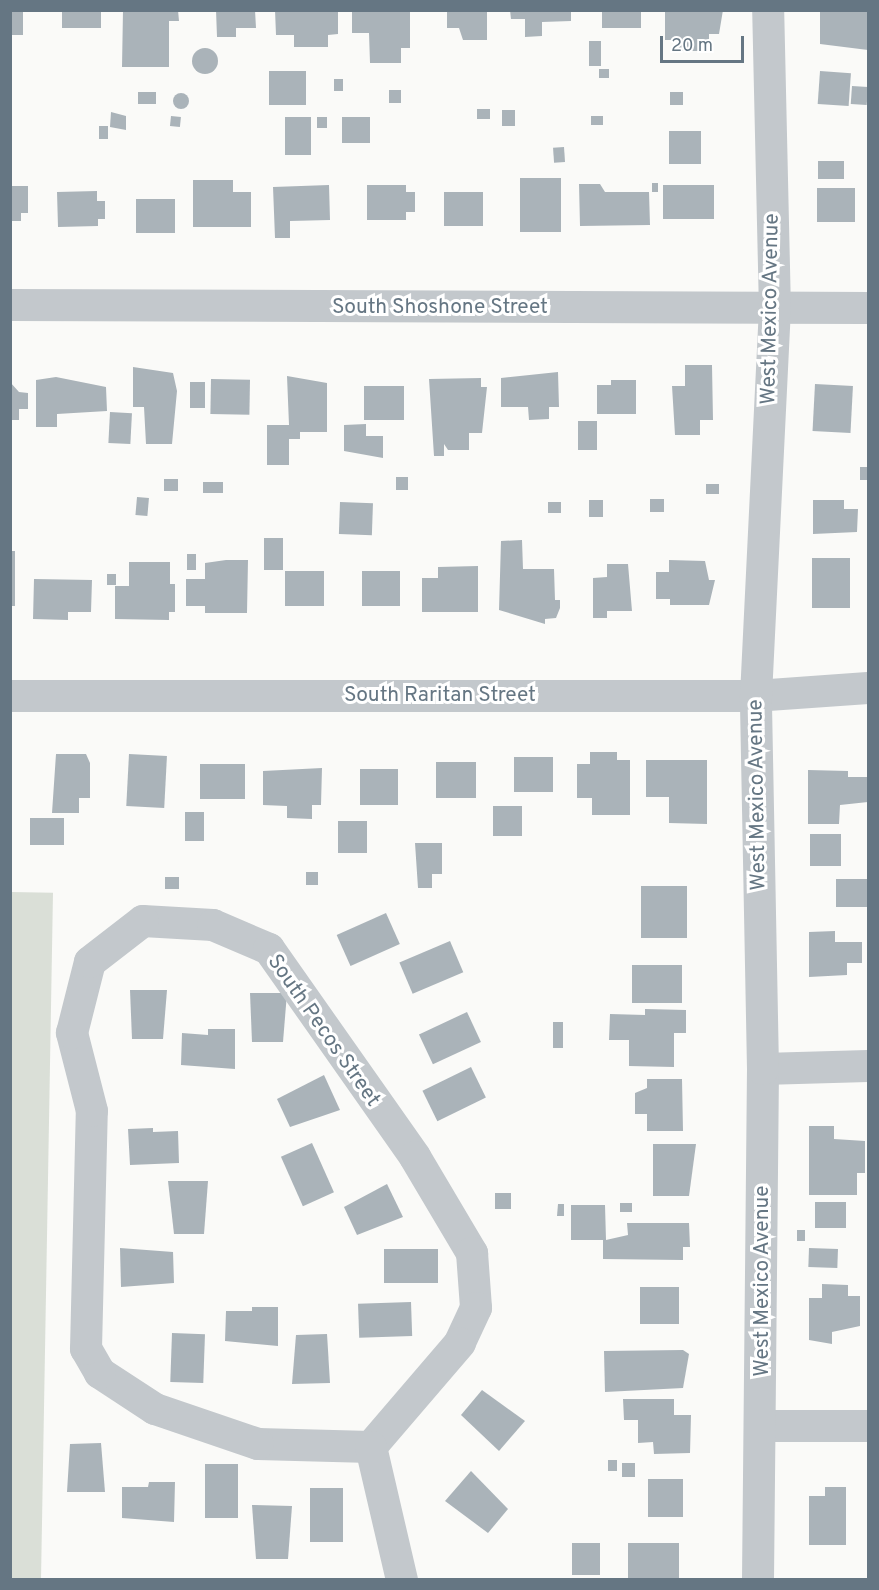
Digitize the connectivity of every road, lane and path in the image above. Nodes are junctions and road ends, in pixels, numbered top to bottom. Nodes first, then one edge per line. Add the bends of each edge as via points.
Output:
1 (768, 10) edge
2 (10, 305) edge
3 (868, 308) edge
4 (775, 311) junction
5 (868, 688) edge
6 (10, 696) edge
7 (756, 696) junction
8 (868, 1066) edge
9 (763, 1069) junction
10 (763, 1426) junction
11 (868, 1426) edge
12 (371, 1448) junction
13 (402, 1580) edge
14 (759, 1580) edge

1 - 4 street, West Mexico Avenue
2 - 4 street, South Shoshone Street
3 - 4 street, South Shoshone Street
4 - 7 street, West Mexico Avenue
5 - 7 street, South Raritan Street
6 - 7 street, South Raritan Street
7 - 9 street, West Mexico Avenue
8 - 9 street
9 - 10 street, West Mexico Avenue
10 - 11 street
10 - 14 street, West Mexico Avenue
12 - 12 street, South Pecos Street via 258,1444 155,1409 100,1372 86,1349 92,1111 72,1033 90,962 143,921 213,926 269,949 415,1157 472,1253 476,1308 460,1343
12 - 13 street

